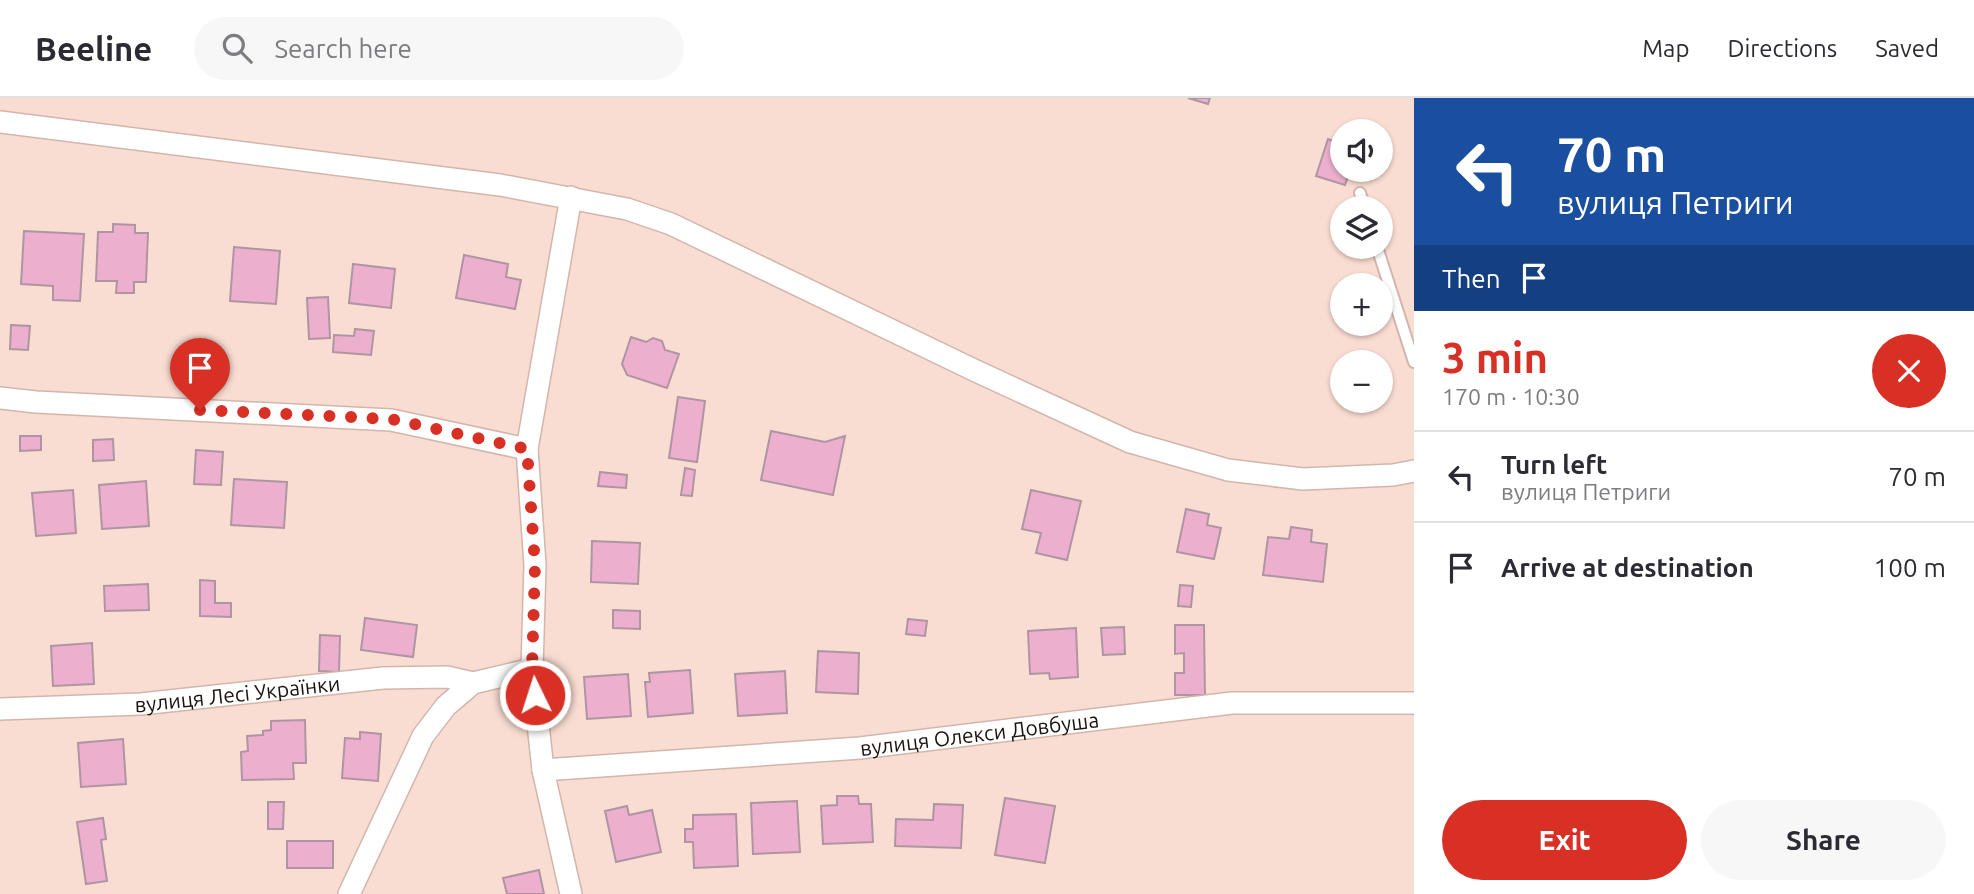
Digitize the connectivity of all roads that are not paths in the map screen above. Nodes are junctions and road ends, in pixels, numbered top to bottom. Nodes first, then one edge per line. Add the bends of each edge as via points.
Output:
1 (0, 122) edge
2 (1360, 193) dead end
3 (1361, 196) edge
4 (571, 197) junction
5 (1381, 259) edge
6 (1414, 362) edge
7 (0, 398) edge
8 (527, 449) junction
9 (1414, 471) edge
10 (532, 669) junction
11 (473, 683) junction
12 (1414, 703) edge
13 (0, 709) edge
14 (543, 770) junction
15 (349, 894) edge
16 (571, 894) edge

1 - 4 street
2 - 3 lane
4 - 8 street
4 - 9 street via 671,224 1130,442 1228,470 1303,479
5 - 6 lane
7 - 8 street via 391,419
8 - 10 street via 535,565
10 - 11 street, вулиця Лесі Українки
10 - 14 street
11 - 13 street, вулиця Лесі Українки via 447,677 383,678 141,704
11 - 15 street, вулиця Лесі Українки via 446,706 424,736
12 - 14 street, вулиця Олекси Довбуша via 1232,703 860,748
14 - 16 street

